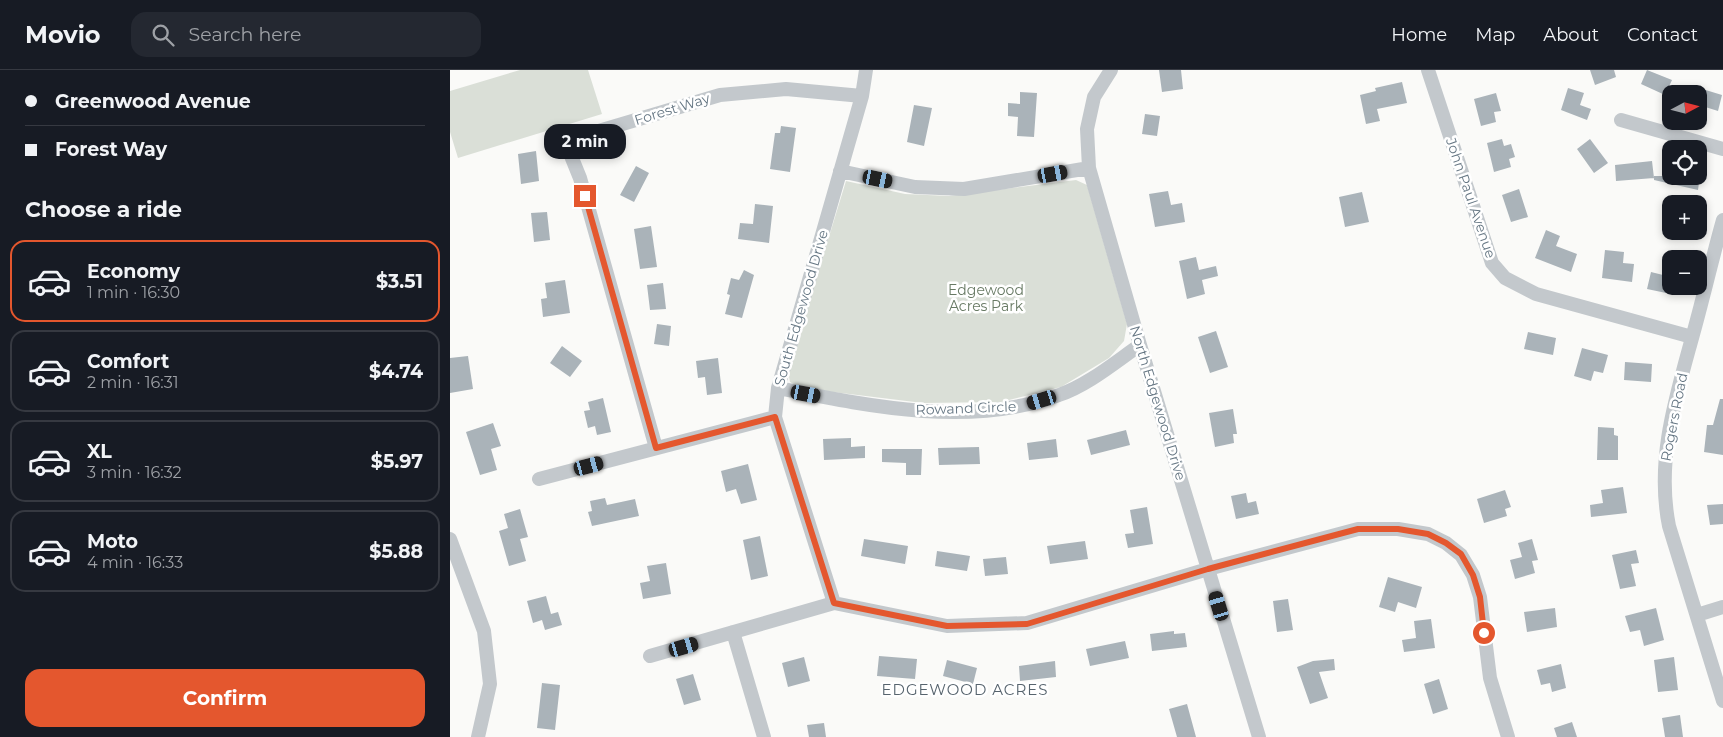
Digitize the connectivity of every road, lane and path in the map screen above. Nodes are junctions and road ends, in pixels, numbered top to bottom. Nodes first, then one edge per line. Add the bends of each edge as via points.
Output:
1 (866, 70) edge
2 (1111, 70) edge
3 (1428, 70) edge
4 (862, 96) junction
5 (1621, 120) dead end
6 (1723, 149) edge
7 (1089, 168) junction
8 (840, 171) junction
9 (1723, 220) edge
10 (1718, 255) edge
11 (1692, 336) junction
12 (1140, 346) junction
13 (778, 388) junction
14 (775, 417) junction
15 (656, 448) junction
16 (539, 479) dead end
17 (450, 539) edge
18 (1208, 569) junction
19 (834, 603) junction
20 (1723, 607) edge
21 (1697, 615) junction
22 (733, 632) junction
23 (650, 656) dead end
24 (1723, 702) edge
25 (478, 737) edge
26 (764, 737) edge
27 (1259, 737) edge
28 (1508, 737) edge

1 - 4 street, South Edgewood Drive
2 - 7 street, North Edgewood Drive via 1094,97 1087,129
3 - 11 street, John Paul Avenue via 1492,263 1505,278 1536,294
4 - 8 street, South Edgewood Drive
4 - 15 street, Forest Way via 786,89 720,95 565,141 580,178
5 - 6 street
7 - 8 street via 964,189 915,187
7 - 12 street, North Edgewood Drive
8 - 13 street, South Edgewood Drive
9 - 10 street, Rogers Road
10 - 11 street, Rogers Road
11 - 21 street, Rogers Road via 1666,442 1664,502
12 - 13 street, Rowand Circle via 1082,384 1060,395 1023,406 917,410
12 - 18 street, North Edgewood Drive
13 - 14 street, South Edgewood Drive
14 - 15 street
14 - 19 street, South Edgewood Drive
15 - 16 street
17 - 25 street via 484,632 490,684
18 - 19 street via 1027,624 947,626
18 - 27 street, North Edgewood Drive
18 - 28 street via 1358,529 1398,529 1428,534 1446,543 1461,554 1473,575 1480,597 1490,678
19 - 22 street
20 - 21 street
21 - 24 street, Rogers Road
22 - 23 street
22 - 26 street

